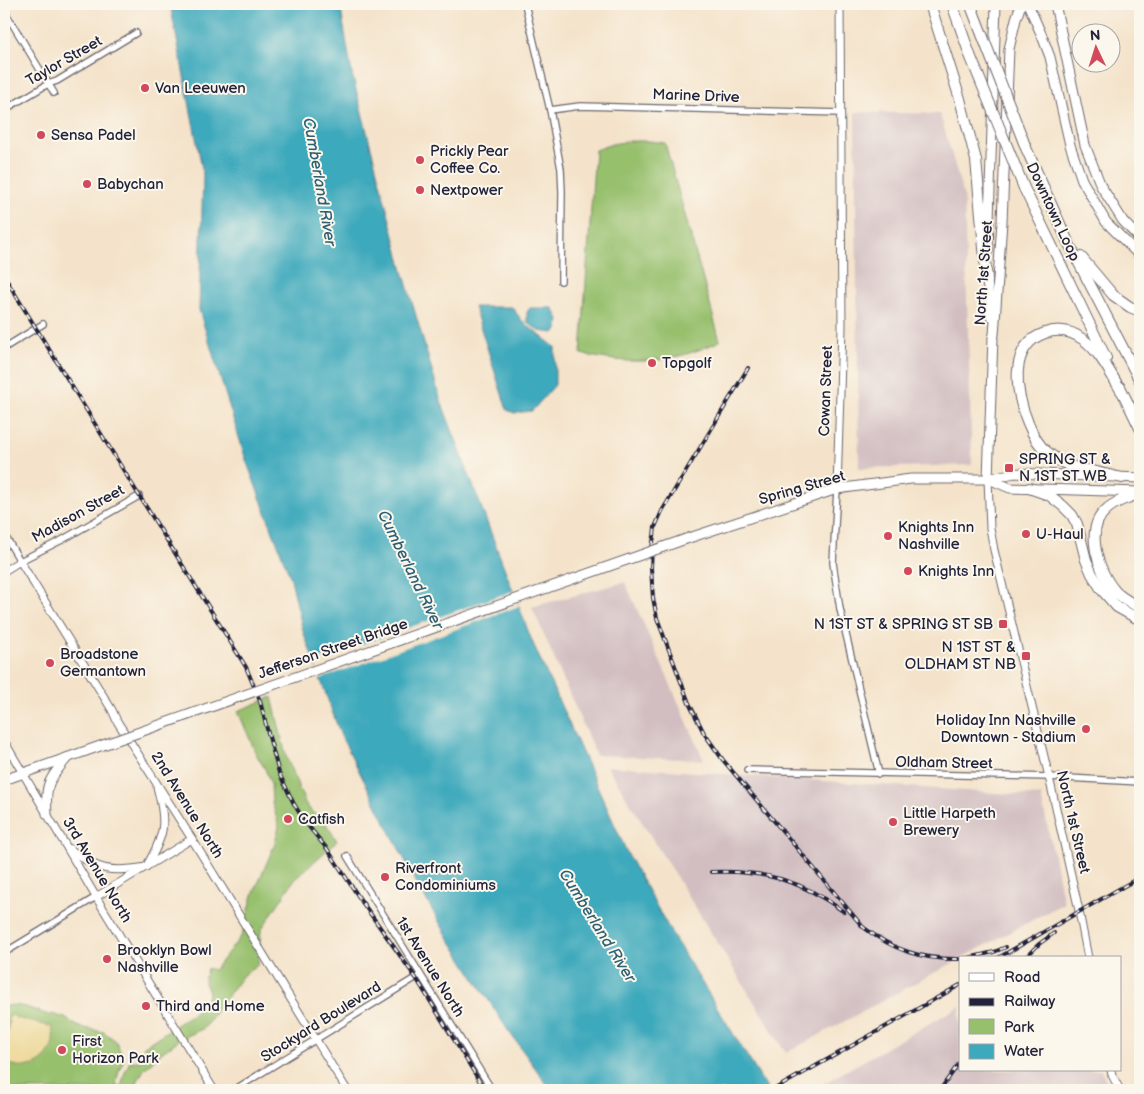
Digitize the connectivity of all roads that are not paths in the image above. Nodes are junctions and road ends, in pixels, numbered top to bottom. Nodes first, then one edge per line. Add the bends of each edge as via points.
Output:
1 (525, 4) edge
2 (840, 4) edge
3 (930, 4) edge
4 (952, 4) edge
5 (996, 4) edge
6 (1021, 4) edge
7 (1028, 4) edge
8 (1055, 4) edge
9 (971, 5) edge
10 (4, 10) edge
11 (136, 33) dead end
12 (48, 84) junction
13 (54, 94) dead end
14 (4, 110) edge
15 (550, 110) junction
16 (841, 113) junction
17 (1140, 239) edge
18 (1068, 242) junction
19 (1140, 256) edge
20 (561, 281) dead end
21 (987, 282) junction
22 (1140, 311) edge
23 (44, 324) dead end
24 (993, 337) dead end
25 (4, 348) edge
26 (1140, 381) edge
27 (1122, 392) junction
28 (1140, 428) edge
29 (1122, 478) junction
30 (1140, 478) edge
31 (988, 479) junction
32 (1029, 488) junction
33 (837, 489) junction
34 (1140, 493) edge
35 (138, 496) dead end
36 (4, 534) edge
37 (686, 539) joint
38 (20, 561) junction
39 (4, 571) edge
40 (1140, 608) edge
41 (1140, 620) edge
42 (4, 741) edge
43 (67, 758) junction
44 (747, 770) dead end
45 (23, 773) junction
46 (879, 774) junction
47 (1049, 778) junction
48 (4, 780) edge
49 (155, 780) junction
50 (1140, 782) edge
51 (47, 814) junction
52 (192, 839) junction
53 (65, 845) junction
54 (347, 856) dead end
55 (146, 867) junction
56 (96, 897) junction
57 (4, 953) edge
58 (1088, 956) edge
59 (420, 975) junction
60 (316, 1040) junction
61 (1111, 1072) edge
62 (214, 1090) edge
63 (234, 1090) edge
64 (347, 1090) edge
65 (492, 1090) edge
66 (1120, 1090) edge

1 - 15 street
2 - 16 street, Cowan Street
3 - 21 highway via 976,160
4 - 27 highway, Downtown Loop, bridge via 1024,188
5 - 21 main road, North 1st Street
6 - 21 main road, North 1st Street via 1009,49 994,335
7 - 19 main road via 1050,57 1070,145 1082,180 1106,222
8 - 17 main road via 1085,145 1101,186 1123,221
9 - 18 highway, Downtown Loop, bridge via 1026,148
10 - 12 street
11 - 12 street, Taylor Street
12 - 13 street
12 - 14 street, Taylor Street
15 - 16 street, Marine Drive via 580,106
15 - 20 street via 561,176
16 - 33 street, Cowan Street via 842,328
18 - 22 highway via 1114,296
18 - 26 highway, Downtown Loop
23 - 25 street
24 - 31 main road, North 1st Street
27 - 28 highway, Downtown Loop
27 - 29 highway via 1097,353 1084,340 1070,333 1058,329 1035,336 1022,355 1017,380 1019,397 1032,434 1045,451 1067,465
29 - 30 main road, Spring Street
29 - 31 main road, Spring Street via 1014,473
31 - 32 main road, Spring Street via 1010,488
31 - 33 main road, Spring Street via 911,479
31 - 47 street, North 1st Street via 994,550
32 - 34 main road, Spring Street
32 - 41 highway via 1049,495 1072,515 1086,560 1102,590 1117,608
33 - 37 main road, Spring Street
33 - 46 street, Cowan Street via 833,563 840,609
34 - 40 highway via 1106,510 1096,523 1094,545 1098,561 1115,592
35 - 38 street, Madison Street
36 - 38 street, 2nd Avenue North
37 - 43 main road, Jefferson Street Bridge, bridge
38 - 39 street, Madison Street
38 - 49 street, 2nd Avenue North
42 - 45 street, 3rd Avenue North
43 - 45 main road, Jefferson Street Bridge
43 - 51 main road via 49,783
44 - 46 street, Oldham Street
45 - 48 main road, Jefferson Street Bridge
45 - 51 street, 3rd Avenue North
46 - 47 street, Oldham Street
47 - 50 street, Oldham Street
47 - 58 street, North 1st Street
49 - 52 street, 2nd Avenue North
49 - 55 street via 164,817 163,831
51 - 53 street, 3rd Avenue North
52 - 55 street
52 - 60 street, 2nd Avenue North
53 - 55 street via 88,863 102,868 128,870
53 - 56 street, 3rd Avenue North
54 - 59 street, 1st Avenue North
55 - 56 street
56 - 57 street
56 - 62 street, 3rd Avenue North
59 - 60 street, Stockyard Boulevard
59 - 65 street, 1st Avenue North
60 - 63 street, Stockyard Boulevard
60 - 64 street, 2nd Avenue North
61 - 66 street

